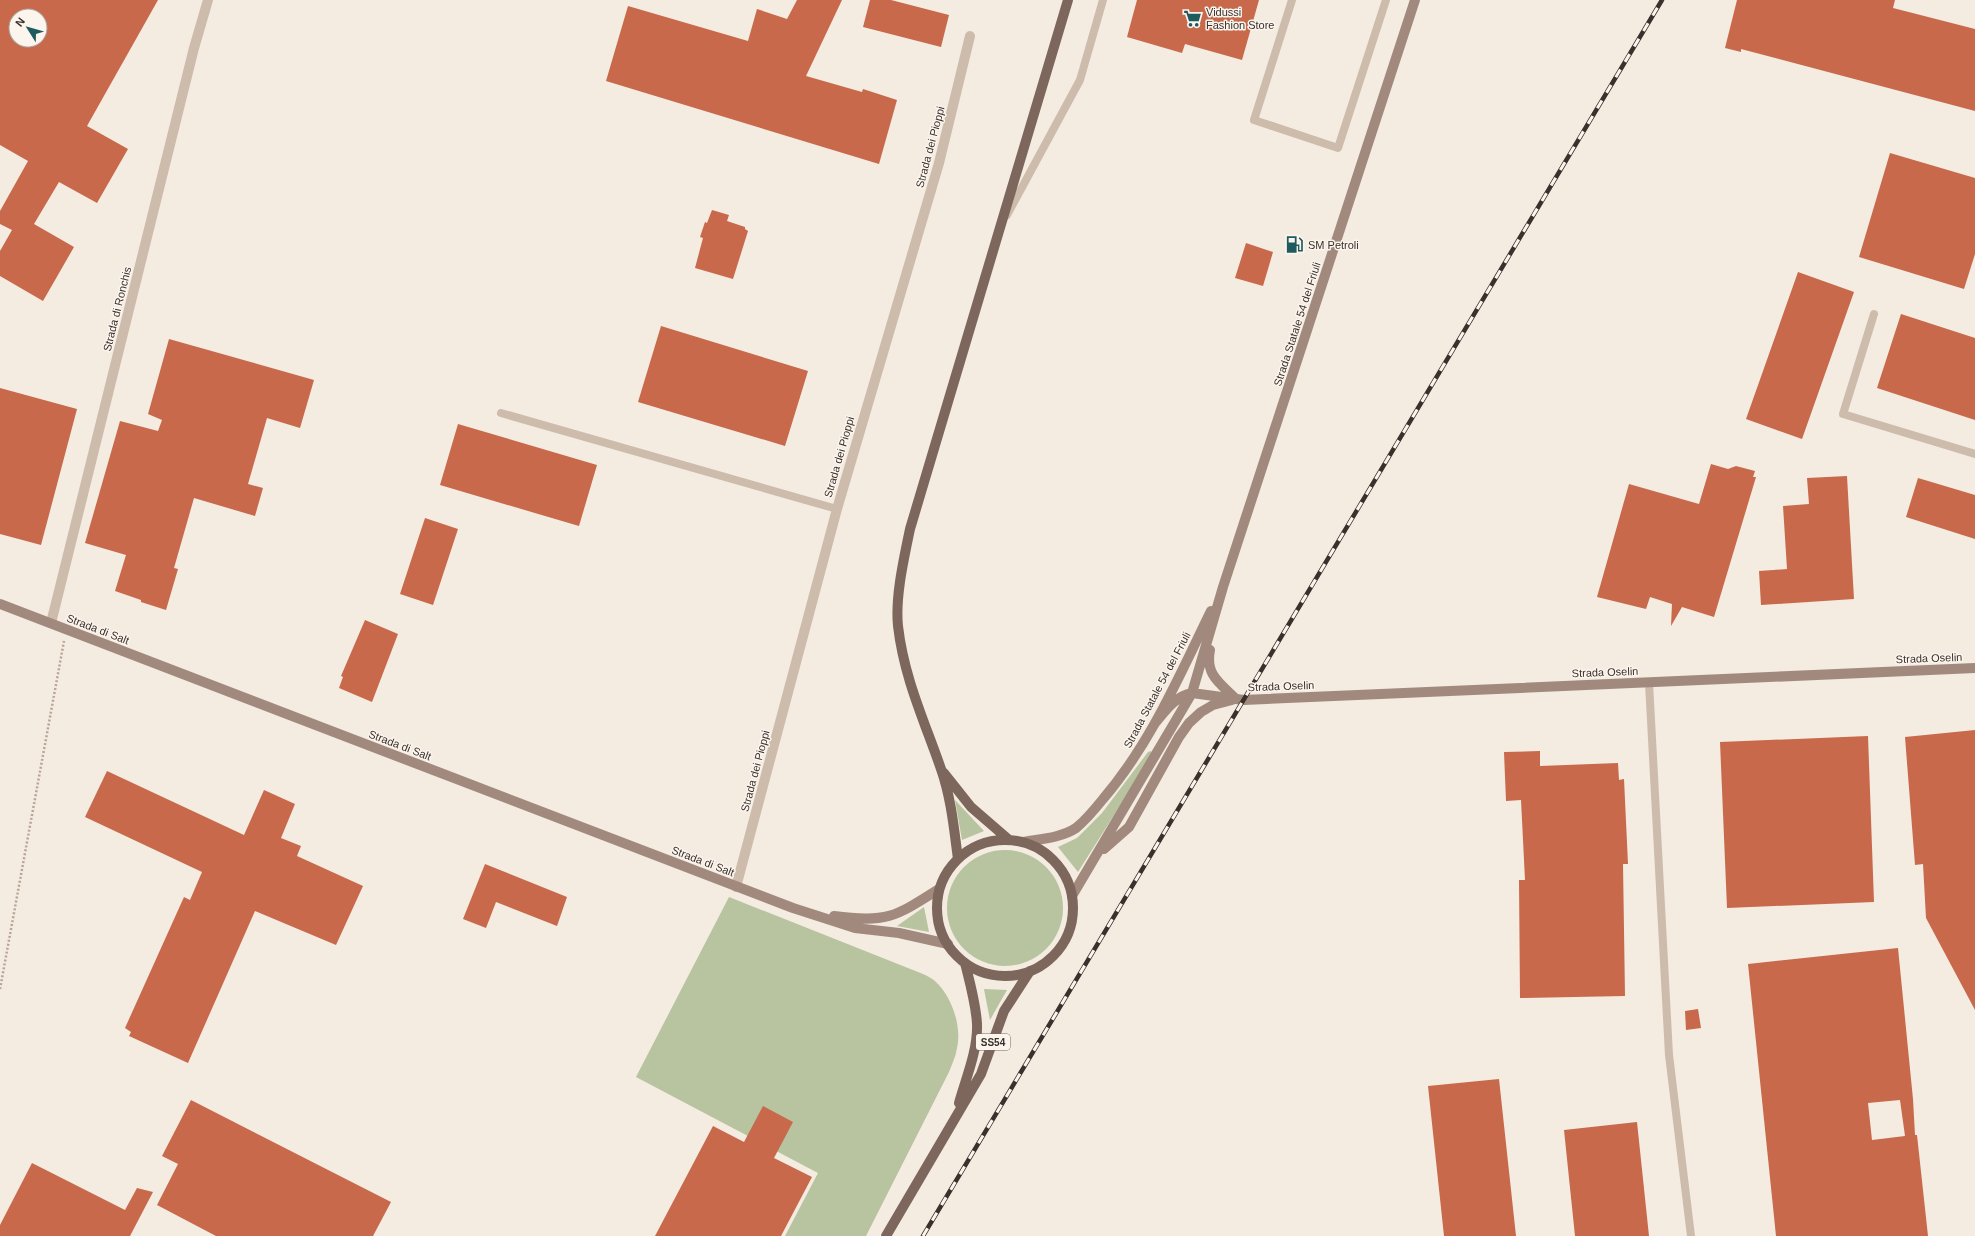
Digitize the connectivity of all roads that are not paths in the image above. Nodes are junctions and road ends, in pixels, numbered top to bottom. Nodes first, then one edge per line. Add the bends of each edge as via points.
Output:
1 (208, 0) edge
2 (1068, 0) edge
3 (1103, 0) edge
4 (1292, 0) edge
5 (1386, 0) edge
6 (1415, 0) edge
7 (970, 36) dead end
8 (1003, 223) junction
9 (1874, 314) dead end
10 (501, 413) dead end
11 (1975, 454) edge
12 (837, 509) junction
13 (1223, 587) junction
14 (0, 604) edge
15 (51, 623) junction
16 (1975, 668) edge
17 (1649, 683) junction
18 (1192, 693) junction
19 (1236, 699) junction
20 (1156, 722) junction
21 (942, 770) junction
22 (1008, 839) junction
23 (1023, 842) junction
24 (1095, 857) junction
25 (958, 859) junction
26 (736, 887) junction
27 (939, 890) junction
28 (1072, 896) junction
29 (793, 908) junction
30 (948, 944) junction
31 (965, 963) junction
32 (1030, 971) junction
33 (956, 1115) junction
34 (886, 1236) edge
35 (1691, 1236) edge

1 - 15 street, Strada di Ronchis
2 - 8 main road
3 - 8 lane via 1080,80
4 - 5 lane via 1254,120 1338,148
6 - 13 street, Strada Statale 54 del Friuli / SS54
7 - 12 street, Strada dei Pioppi via 938,163
8 - 21 main road via 910,529 903,565 898,624 903,658 914,697
9 - 11 lane via 1843,414
10 - 12 lane
12 - 26 street, Strada dei Pioppi
13 - 18 street, Strada Statale 54 del Friuli / SS54
13 - 19 street, Strada Statale 54 del Friuli via 1208,661 1216,679
13 - 20 street, Strada Statale 54 del Friuli / SS54
14 - 15 street, Strada di Salt
15 - 26 street, Strada di Salt
16 - 17 street, Strada Oselin
17 - 19 street, Strada Oselin
17 - 35 lane via 1669,1055
18 - 19 street
18 - 20 street via 1184,694 1177,699
18 - 24 street, Strada Statale 54 del Friuli / SS54
19 - 24 street, Strada Statale 54 del Friuli / SS54 via 1213,705 1189,723 1129,827
20 - 23 street, Strada Statale 54 del Friuli / SS54 via 1129,766 1076,828 1056,836
21 - 22 main road via 971,807
21 - 25 main road
22 - 23 main road, Strada Statale 54 del Friuli / SS54
22 - 25 main road, Strada Statale 54 del Friuli / SS54 via 990,841 977,846
23 - 28 main road, Strada Statale 54 del Friuli / SS54 via 1042,850 1058,864 1070,885
24 - 28 street, Strada Statale 54 del Friuli / SS54
25 - 27 main road, Strada Statale 54 del Friuli / SS54 via 949,869
26 - 29 street, Strada di Salt
27 - 29 street via 896,915 881,919 862,920
27 - 30 main road, Strada Statale 54 del Friuli / SS54 via 938,920
28 - 32 main road, Strada Statale 54 del Friuli / SS54 via 1071,924 1066,938 1054,955 1043,965
29 - 30 street via 855,928 899,933
30 - 31 main road, Strada Statale 54 del Friuli / SS54
31 - 32 main road, Strada Statale 54 del Friuli / SS54 via 976,970 994,975 1006,976
31 - 33 main road, Strada Statale 54 del Friuli / SS54 via 977,1026 973,1052
32 - 33 main road, Strada Statale 54 del Friuli / SS54 via 1004,1011 981,1074
33 - 34 main road, Strada Statale 54 del Friuli / SS54

